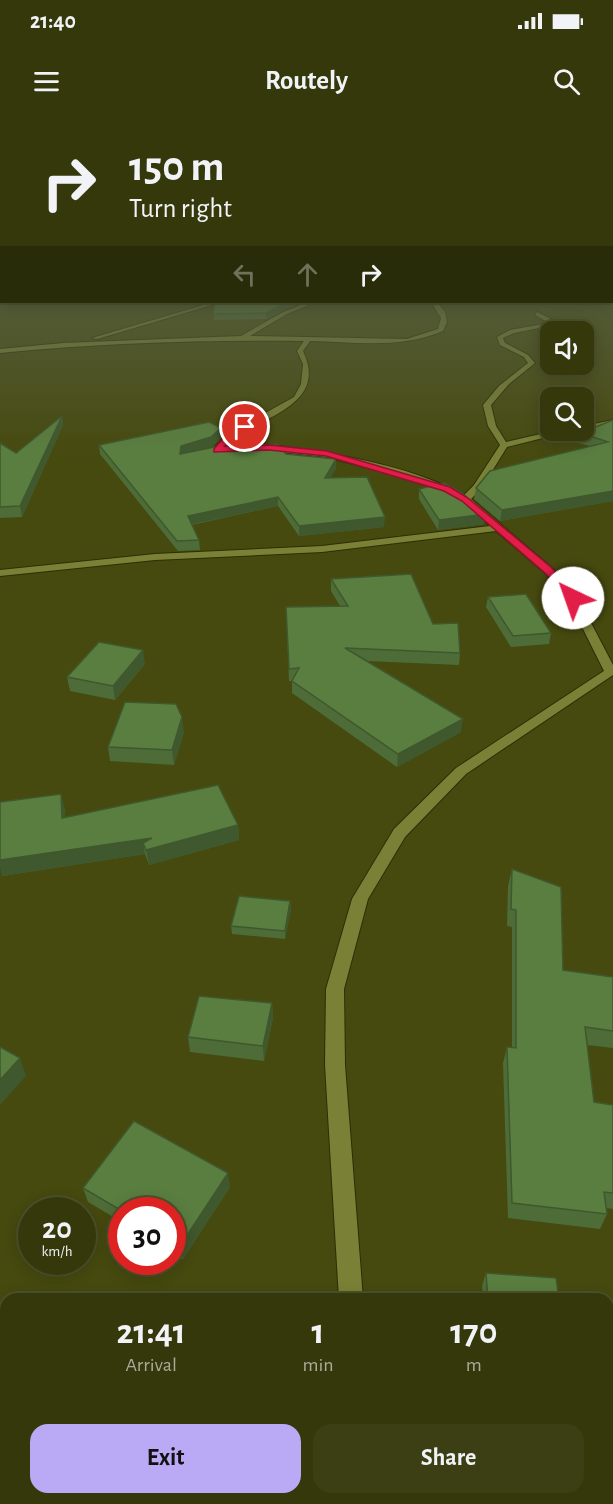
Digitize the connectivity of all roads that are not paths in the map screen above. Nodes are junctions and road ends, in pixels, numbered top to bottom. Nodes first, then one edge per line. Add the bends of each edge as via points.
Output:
1 (138, 326) edge
2 (263, 326) edge
3 (443, 326) edge
4 (543, 326) edge
5 (242, 338) junction
6 (309, 340) junction
7 (54, 346) junction
8 (0, 351) edge
9 (613, 422) edge
10 (594, 426) edge
11 (540, 437) edge
12 (504, 445) junction
13 (216, 450) junction
14 (202, 454) edge
15 (465, 500) junction
16 (497, 528) junction
17 (0, 573) edge
18 (612, 670) edge
19 (351, 1293) edge

1 - 7 street
2 - 5 street
3 - 6 street via 422,338 407,340
4 - 12 street via 500,337 502,344 532,363 516,373 487,405 492,426
5 - 6 street
5 - 7 street
6 - 13 street via 300,351 306,364 304,384 297,398 229,437
7 - 8 street
9 - 10 street
11 - 12 street
12 - 15 street
13 - 14 street
13 - 15 street via 242,447 327,454 421,480
15 - 16 street
16 - 17 street via 322,549 155,557
16 - 18 street via 549,570 573,598
18 - 19 street via 462,771 399,832 360,899 335,989 335,1065

